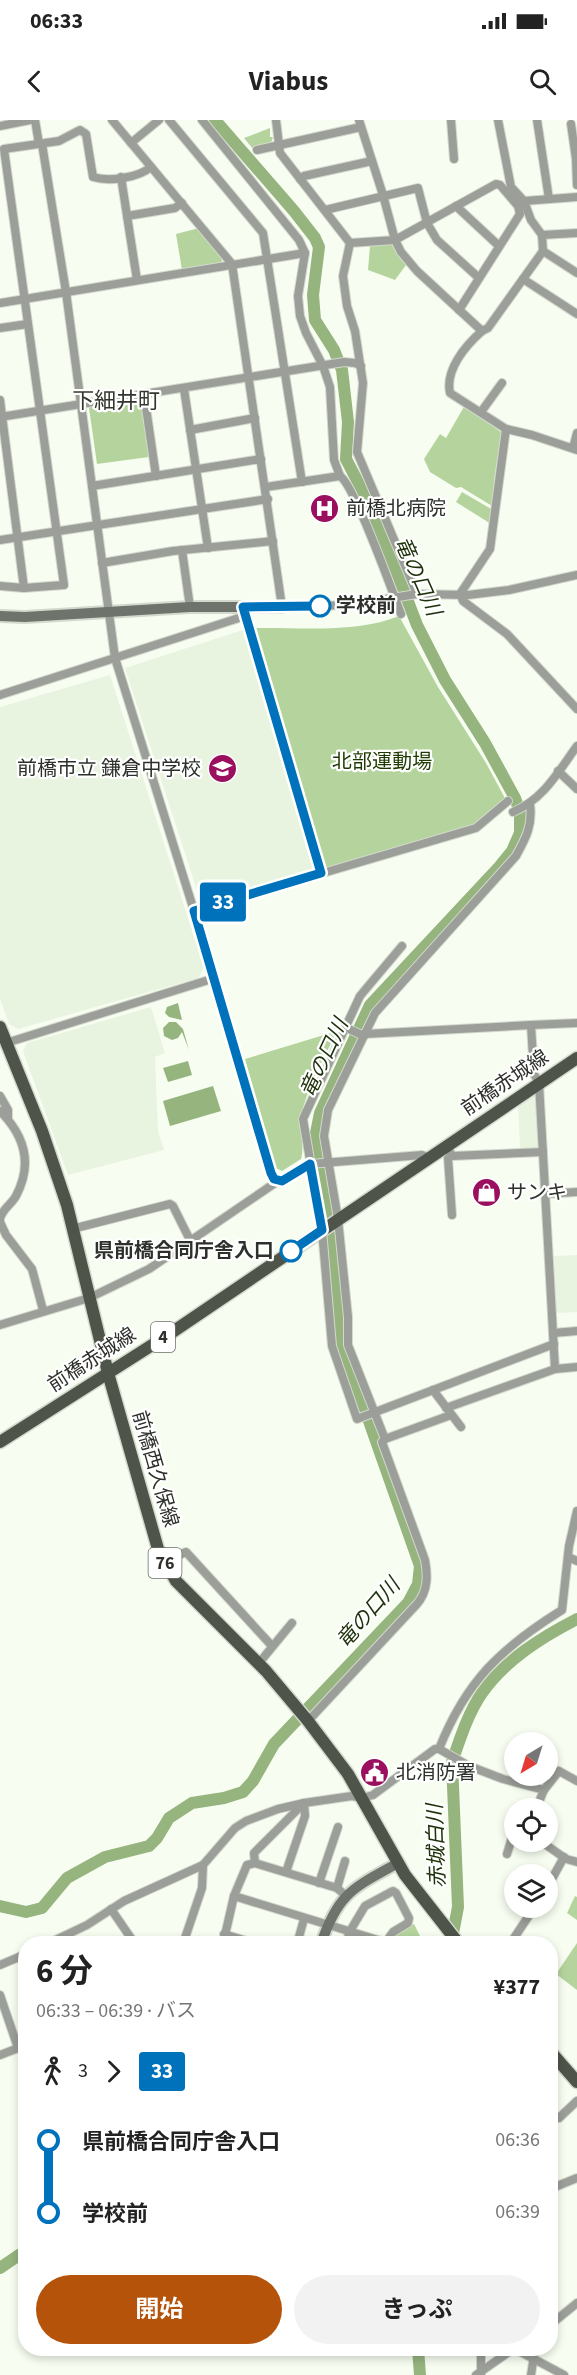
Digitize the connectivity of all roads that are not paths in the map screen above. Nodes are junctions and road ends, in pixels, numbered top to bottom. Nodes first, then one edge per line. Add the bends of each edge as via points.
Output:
1 (30, 120) edge
2 (35, 120) edge
3 (112, 120) edge
4 (159, 120) edge
5 (169, 120) edge
6 (202, 120) edge
7 (276, 120) edge
8 (451, 120) edge
9 (498, 120) edge
10 (537, 120) edge
11 (360, 123) edge
12 (571, 124) dead end
13 (0, 126) edge
14 (131, 143) junction
15 (41, 144) junction
16 (277, 144) junction
17 (257, 150) dead end
18 (454, 159) dead end
19 (372, 161) junction
20 (151, 167) junction
21 (121, 177) junction
22 (300, 179) junction
23 (577, 185) edge
24 (383, 195) junction
25 (577, 197) edge
26 (549, 199) junction
27 (524, 201) junction
28 (182, 204) junction
29 (456, 206) junction
30 (325, 210) junction
31 (127, 216) junction
32 (427, 223) junction
33 (577, 233) edge
34 (542, 235) junction
35 (395, 240) junction
36 (350, 243) junction
37 (499, 246) junction
38 (543, 251) junction
39 (305, 253) junction
40 (267, 259) junction
41 (232, 264) junction
42 (577, 273) edge
43 (479, 278) junction
44 (523, 279) junction
45 (137, 280) junction
46 (66, 292) junction
47 (25, 299) junction
48 (0, 303) edge
49 (459, 310) junction
50 (577, 314) edge
51 (28, 324) junction
52 (0, 328) edge
53 (482, 331) junction
54 (326, 366) junction
55 (361, 366) junction
56 (285, 372) junction
57 (249, 379) junction
58 (502, 383) dead end
59 (184, 389) junction
60 (144, 394) junction
61 (0, 400) edge
62 (81, 404) junction
63 (40, 411) junction
64 (481, 412) junction
65 (1, 417) edge
66 (255, 418) junction
67 (506, 429) junction
68 (190, 430) junction
69 (577, 433) edge
70 (575, 449) edge
71 (261, 459) junction
72 (196, 470) junction
73 (156, 476) junction
74 (340, 476) junction
75 (302, 482) junction
76 (92, 486) junction
77 (266, 487) junction
78 (268, 499) junction
79 (202, 509) junction
80 (97, 526) junction
81 (57, 532) junction
82 (18, 538) junction
83 (0, 540) edge
84 (273, 541) junction
85 (208, 548) junction
86 (182, 550) junction
87 (102, 563) junction
88 (577, 575) edge
89 (0, 586) edge
90 (24, 588) junction
91 (414, 594) junction
92 (460, 594) junction
93 (396, 600) junction
94 (282, 607) junction
95 (190, 608) junction
96 (244, 612) junction
97 (109, 613) junction
98 (401, 614) dead end
99 (0, 616) edge
100 (115, 658) junction
101 (0, 695) edge
102 (577, 709) edge
103 (577, 746) edge
104 (558, 771) junction
105 (577, 789) edge
106 (508, 801) dead end
107 (529, 805) junction
108 (515, 812) dead end
109 (321, 873) junction
110 (194, 911) junction
111 (402, 946) dead end
112 (215, 978) junction
113 (577, 1023) edge
114 (531, 1024) junction
115 (0, 1028) edge
116 (351, 1030) dead end
117 (364, 1035) junction
118 (6, 1043) junction
119 (577, 1058) edge
120 (539, 1083) junction
121 (0, 1096) edge
122 (0, 1111) edge
123 (8, 1119) junction
124 (450, 1151) junction
125 (543, 1152) junction
126 (429, 1158) junction
127 (327, 1162) junction
128 (310, 1164) junction
129 (278, 1181) junction
130 (577, 1192) edge
131 (545, 1194) junction
132 (452, 1215) dead end
133 (0, 1220) edge
134 (336, 1220) junction
135 (72, 1229) junction
136 (323, 1230) junction
137 (3, 1236) edge
138 (190, 1240) junction
139 (89, 1298) junction
140 (42, 1310) junction
141 (0, 1325) edge
142 (577, 1331) edge
143 (553, 1333) junction
144 (554, 1344) junction
145 (577, 1367) edge
146 (555, 1369) junction
147 (108, 1373) junction
148 (433, 1390) junction
149 (449, 1412) junction
150 (372, 1413) junction
151 (461, 1427) dead end
152 (385, 1439) junction
153 (0, 1442) edge
154 (577, 1511) edge
155 (568, 1557) junction
156 (577, 1560) edge
157 (164, 1562) junction
158 (292, 1623) dead end
159 (272, 1646) junction
160 (259, 1663) junction
161 (304, 1716) junction
162 (440, 1749) junction
163 (577, 1781) edge
164 (544, 1790) junction
165 (362, 1798) junction
166 (541, 1798) edge
167 (304, 1803) junction
168 (338, 1827) dead end
169 (557, 1852) edge
170 (564, 1857) junction
171 (345, 1861) dead end
172 (577, 1862) edge
173 (255, 1863) junction
174 (398, 1863) junction
175 (202, 1864) junction
176 (558, 1868) edge
177 (286, 1872) junction
178 (319, 1883) junction
179 (341, 1892) junction
180 (234, 1896) junction
181 (111, 1909) junction
182 (527, 1918) edge
183 (304, 1919) junction
184 (327, 1926) junction
185 (350, 1931) junction
186 (224, 1934) joint
187 (64, 1936) edge
188 (130, 1936) edge
189 (186, 1936) edge
190 (230, 1936) edge
191 (299, 1936) edge
192 (324, 1936) edge
193 (348, 1936) edge
194 (366, 1936) edge
195 (392, 1936) edge
196 (452, 1936) edge
197 (515, 1936) edge
198 (18, 1957) edge
199 (0, 1965) edge
200 (0, 1995) edge
201 (18, 2037) edge
202 (18, 2048) edge
203 (0, 2055) edge
204 (558, 2060) edge
205 (577, 2082) edge
206 (577, 2101) edge
207 (558, 2117) edge
208 (577, 2178) edge
209 (558, 2186) edge
210 (577, 2302) edge
211 (558, 2318) edge
212 (480, 2356) edge
213 (504, 2356) edge
214 (534, 2356) edge
215 (538, 2356) edge
216 (479, 2373) edge
217 (531, 2375) edge
218 (564, 2375) edge

1 - 13 street
2 - 15 street
3 - 14 street
4 - 14 street
5 - 40 street via 260,226
6 - 39 street via 299,240
7 - 16 street
8 - 18 street
9 - 27 street via 511,187
10 - 26 street
11 - 16 street
11 - 19 street
12 - 23 street
14 - 20 street
15 - 21 street via 59,141 80,130 86,134 93,177
15 - 46 street
15 - 47 street via 4,149
16 - 17 street
16 - 22 street
19 - 22 street
19 - 24 street
20 - 21 street
20 - 28 street
21 - 31 street
22 - 30 street
24 - 30 street
24 - 32 street via 418,188
24 - 35 street
25 - 26 street
26 - 27 street
27 - 34 street
28 - 31 street
28 - 41 street
29 - 32 street
29 - 37 street
29 - 37 street via 500,185 520,214
30 - 36 street
31 - 45 street
32 - 35 street
32 - 43 street via 437,240
33 - 34 street
34 - 38 street
35 - 36 street
35 - 49 street via 408,262
36 - 55 street via 343,276
37 - 43 street
38 - 42 street
38 - 44 street
39 - 40 street
39 - 54 street via 298,296 300,316
40 - 41 street
40 - 56 street
41 - 45 street
41 - 57 street
43 - 49 street
44 - 50 street
44 - 53 street
45 - 46 street
46 - 47 street
46 - 62 street
47 - 48 street
47 - 51 street
49 - 53 street
51 - 52 street
51 - 63 street
53 - 64 street via 456,361 448,383 456,399
54 - 55 street via 344,362
54 - 56 street
54 - 74 street via 334,460
55 - 91 street via 357,452
56 - 57 street
56 - 75 street
57 - 59 street
57 - 66 street
58 - 64 street
59 - 60 street
59 - 68 street
60 - 62 street
60 - 73 street
61 - 65 street
62 - 63 street
62 - 76 street
63 - 65 street
63 - 81 street
64 - 67 street
65 - 82 street
66 - 68 street
66 - 71 street
67 - 70 street
67 - 92 street via 490,549
68 - 72 street
69 - 70 street
71 - 72 street
71 - 77 street
72 - 73 street
72 - 79 street
73 - 76 street
74 - 75 street
74 - 93 street via 356,501
75 - 77 street
76 - 80 street
77 - 78 street
78 - 79 street
78 - 84 street
79 - 80 street
79 - 85 street
80 - 81 street
80 - 87 street
81 - 82 street
81 - 90 street via 64,585
82 - 83 street
82 - 90 street
84 - 85 street
84 - 94 street
85 - 86 street
86 - 87 street
86 - 95 street
87 - 97 street
88 - 92 street via 509,590
89 - 90 street
91 - 92 street
91 - 93 street
92 - 102 street via 507,634
93 - 94 street
93 - 98 street
94 - 96 street
95 - 96 street
95 - 97 street
96 - 100 street
96 - 109 street
97 - 99 street
97 - 100 street
100 - 101 street
100 - 110 street
103 - 104 street
104 - 105 street
104 - 107 street
106 - 109 street via 476,828
107 - 108 street
107 - 117 street via 532,818 528,834 516,856 375,1013
109 - 110 street
110 - 112 street
111 - 128 street via 360,996 313,1094 303,1119
112 - 118 street
112 - 129 street via 271,1173
113 - 114 street
114 - 117 street
114 - 120 street via 534,1074
115 - 118 main road, 前橋西久保線 / 76
116 - 117 street
117 - 127 street via 328,1110 324,1136
118 - 135 main road, 前橋西久保線 / 76 via 42,1131
119 - 120 main road, 前橋赤城線 / 4
120 - 124 main road, 前橋赤城線 / 4
120 - 125 street
121 - 123 street
122 - 123 street
123 - 133 street via 22,1142 25,1168 16,1197
124 - 125 street
124 - 126 main road, 前橋赤城線 / 4
124 - 132 street
125 - 131 street
126 - 127 street via 422,1155
126 - 134 main road, 前橋赤城線 / 4
127 - 128 street
127 - 134 street
128 - 129 street
128 - 136 street
129 - 138 street
130 - 131 street
131 - 143 street
133 - 137 street
134 - 136 main road, 4
134 - 150 street via 348,1345
135 - 138 street via 170,1204
135 - 139 main road, 前橋西久保線 / 76
136 - 147 main road, 前橋赤城線 / 4
136 - 150 street via 332,1346 357,1419
137 - 140 street via 32,1269
138 - 139 street via 149,1269
139 - 140 street
139 - 147 main road, 前橋西久保線 / 76
140 - 141 street
142 - 143 street
143 - 144 street
144 - 146 street
144 - 148 street
145 - 146 street
146 - 149 street
147 - 153 main road, 前橋赤城線 / 4
147 - 157 main road, 前橋西久保線 / 76
148 - 149 street
148 - 150 street
149 - 151 street
149 - 152 street
150 - 152 street
152 - 161 street via 382,1442 425,1560 428,1577 422,1599
154 - 155 street
155 - 156 street
155 - 162 street via 562,1610 494,1660 464,1696
157 - 159 street via 186,1552
157 - 160 main road, 前橋西久保線 / 76 via 184,1590
158 - 159 street
159 - 160 street
160 - 161 main road, 前橋西久保線 / 76
161 - 165 main road, 前橋西久保線 / 76
162 - 164 street via 469,1766
162 - 165 street via 373,1795
163 - 164 street via 559,1771
164 - 166 street
165 - 167 street
165 - 174 main road, 前橋西久保線 / 76
167 - 173 street via 254,1853
167 - 175 street via 246,1821
167 - 177 street via 305,1816
168 - 178 street
169 - 170 street
170 - 172 street
170 - 176 street
171 - 179 street
173 - 177 street
173 - 180 street via 248,1865
174 - 179 street
174 - 196 main road, 前橋西久保線 / 76
175 - 181 street
175 - 189 street via 202,1888
177 - 178 street
178 - 179 street
179 - 184 street
180 - 183 street
180 - 186 street
181 - 187 street
181 - 188 street
182 - 197 street
183 - 184 street
183 - 191 street
184 - 185 street
184 - 192 street
185 - 193 street
185 - 194 street
185 - 195 street via 365,1906 393,1891 409,1918
186 - 190 street
198 - 199 street
200 - 201 street
202 - 203 street
204 - 205 main road
206 - 207 street
208 - 209 street
210 - 211 street
212 - 216 street
213 - 216 street
214 - 217 street
215 - 218 street

